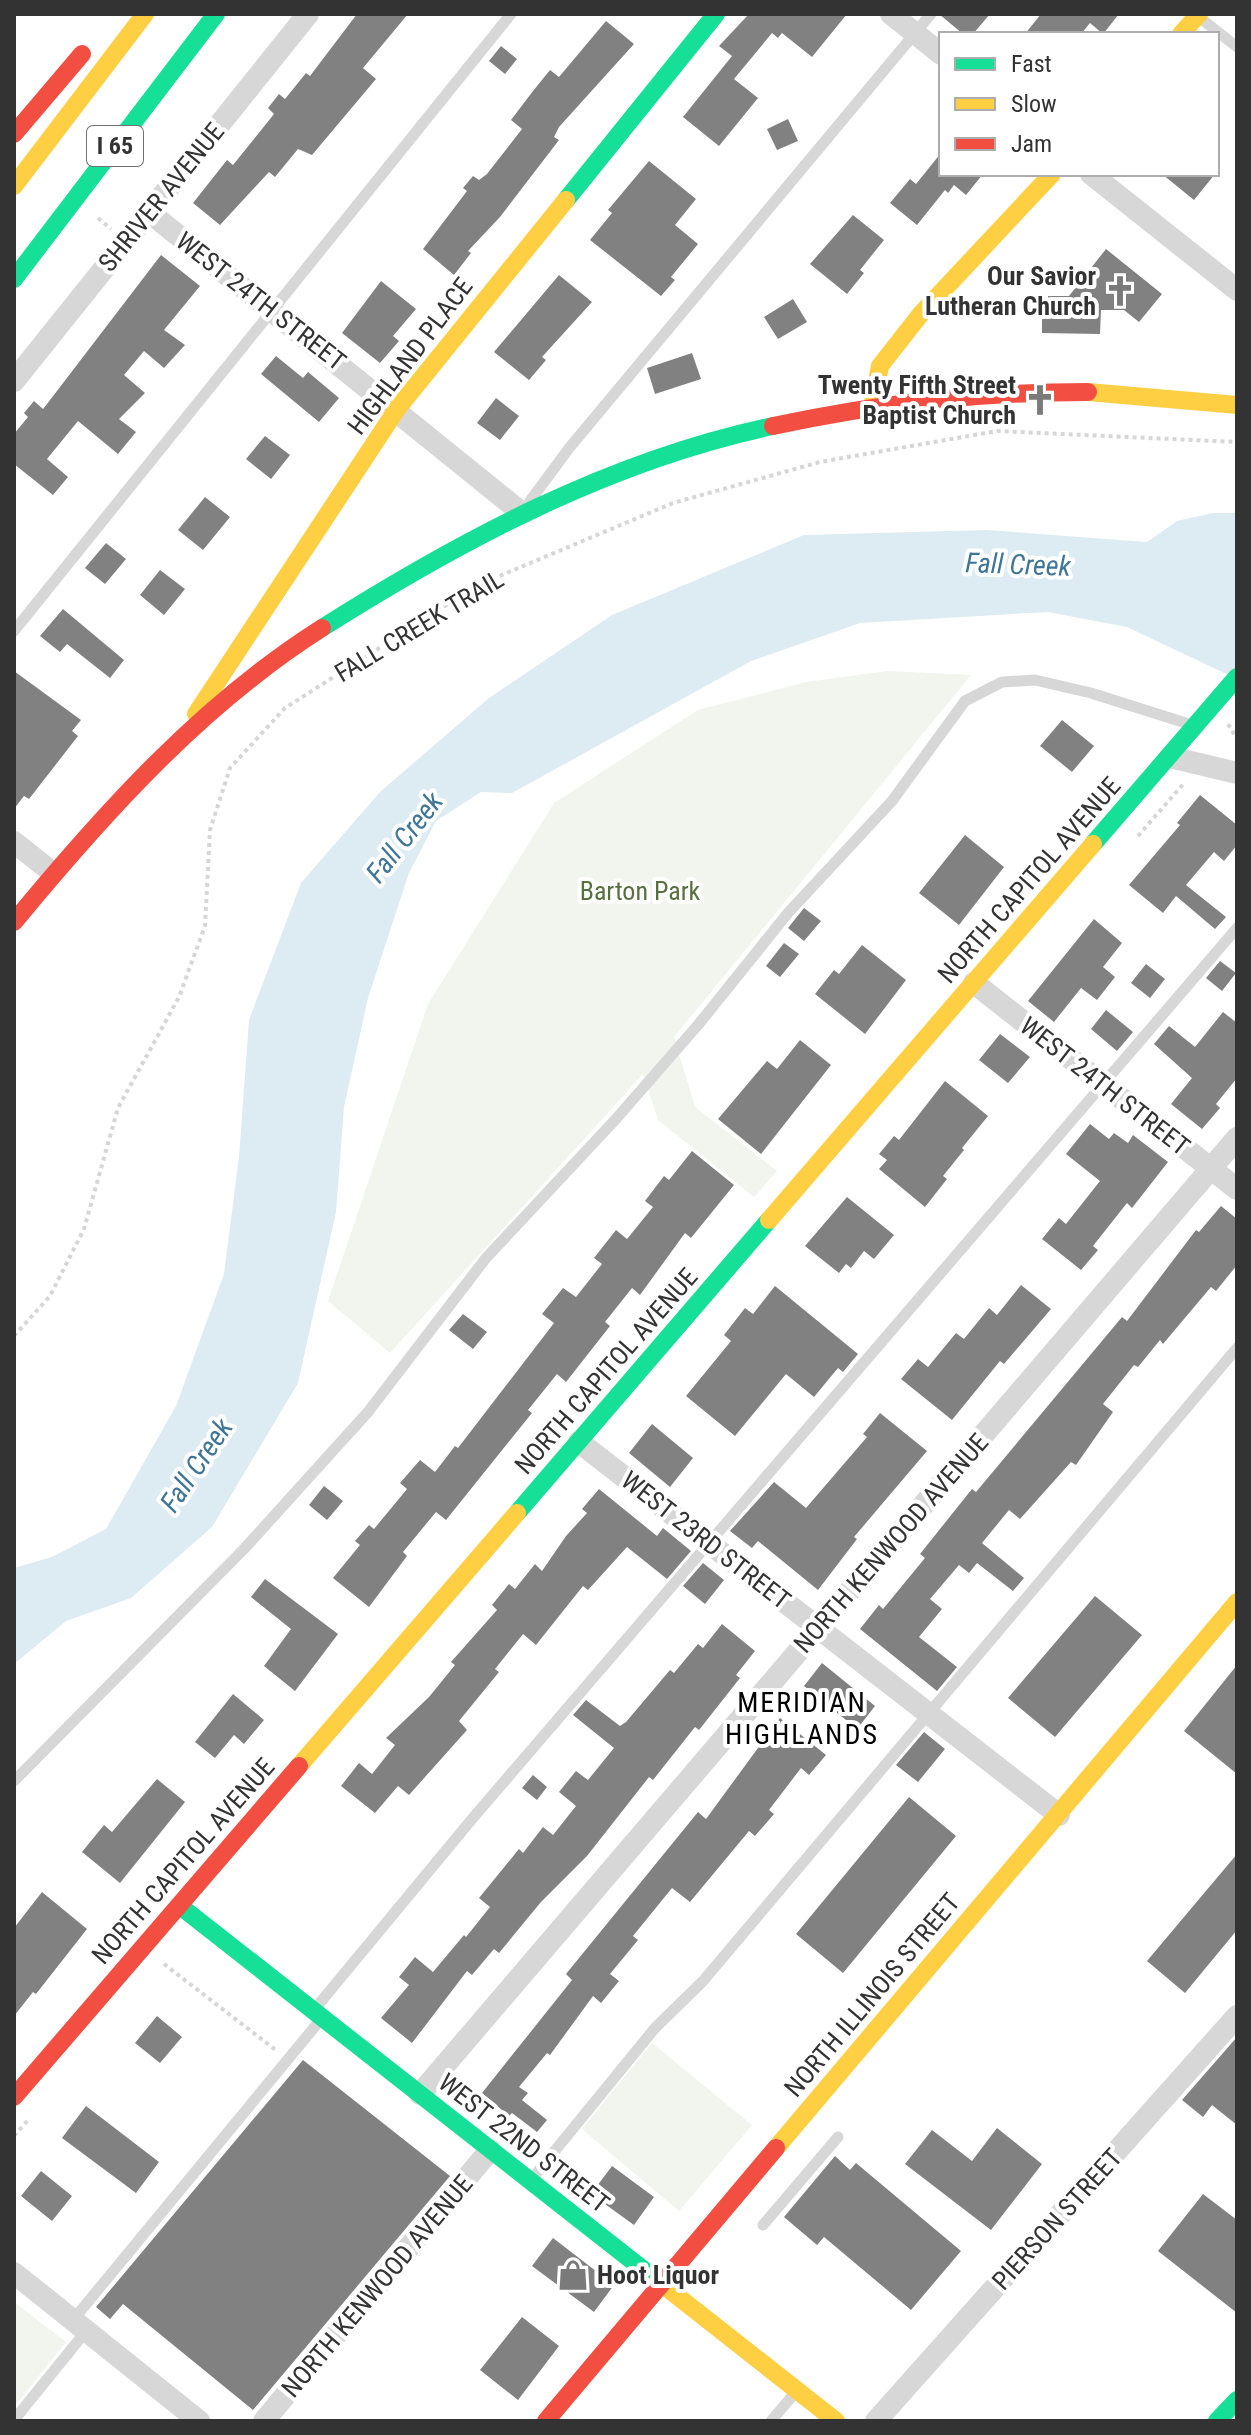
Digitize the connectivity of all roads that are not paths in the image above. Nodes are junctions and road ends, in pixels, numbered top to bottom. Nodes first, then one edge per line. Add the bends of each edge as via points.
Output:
1 (145, 14) edge
2 (216, 14) edge
3 (308, 14) edge
4 (511, 14) edge
5 (716, 14) edge
6 (891, 14) edge
7 (931, 14) edge
8 (1197, 15) edge
9 (1183, 32) edge
10 (1218, 32) edge
11 (915, 33) junction
12 (1219, 33) edge
13 (98, 36) dead end
14 (1237, 47) edge
15 (939, 52) edge
16 (14, 134) edge
17 (1050, 176) edge
18 (1094, 176) edge
19 (14, 186) edge
20 (149, 212) junction
21 (14, 279) edge
22 (1236, 287) edge
23 (272, 310) junction
24 (14, 381) edge
25 (873, 403) junction
26 (1237, 405) edge
27 (397, 409) junction
28 (522, 513) junction
29 (14, 631) edge
30 (1237, 677) edge
31 (1196, 727) junction
32 (172, 750) junction
33 (1170, 757) junction
34 (1237, 773) edge
35 (14, 842) edge
36 (53, 873) junction
37 (14, 922) edge
38 (1237, 928) edge
39 (974, 983) junction
40 (1103, 1084) junction
41 (1237, 1138) edge
42 (1211, 1169) junction
43 (1237, 1189) edge
44 (1237, 1348) edge
45 (579, 1442) junction
46 (709, 1542) junction
47 (1237, 1602) edge
48 (819, 1628) junction
49 (928, 1713) junction
50 (14, 1781) edge
51 (1059, 1815) junction
52 (180, 1906) junction
53 (318, 2014) junction
54 (1237, 2016) edge
55 (420, 2094) junction
56 (14, 2097) edge
57 (838, 2137) dead end
58 (490, 2150) junction
59 (530, 2181) junction
60 (763, 2225) dead end
61 (14, 2273) edge
62 (660, 2284) junction
63 (80, 2325) junction
64 (797, 2390) junction
65 (1237, 2400) edge
66 (14, 2420) edge
67 (199, 2421) edge
68 (264, 2421) edge
69 (546, 2421) edge
70 (771, 2421) edge
71 (836, 2421) edge
72 (876, 2421) edge
73 (1217, 2421) edge

1 - 19 main road, I 65
2 - 21 main road, I 65
3 - 20 street, SHRIVER AVENUE
4 - 23 lane
5 - 27 main road, HIGHLAND PLACE
6 - 11 street
7 - 11 lane
8 - 9 main road
8 - 10 lane
11 - 15 street
11 - 28 lane via 563,456
12 - 14 lane
13 - 16 main road
17 - 25 main road via 900,340 880,366
18 - 22 street
20 - 23 street, WEST 24TH STREET
20 - 24 street, SHRIVER AVENUE
23 - 27 street, WEST 24TH STREET
23 - 29 lane
25 - 26 main road via 1047,389
25 - 28 main road via 681,450
27 - 28 street, WEST 24TH STREET
27 - 32 main road, HIGHLAND PLACE
28 - 32 main road via 431,561 309,637
30 - 31 main road, NORTH CAPITOL AVENUE
31 - 33 main road, NORTH CAPITOL AVENUE
31 - 50 lane via 1035,680 1002,682 965,701 892,801 796,904 615,1120 486,1258 368,1412 244,1549
32 - 36 main road
33 - 34 street
33 - 39 main road, NORTH CAPITOL AVENUE
35 - 36 street
36 - 37 main road
38 - 40 lane
39 - 40 street, WEST 24TH STREET
39 - 45 main road, NORTH CAPITOL AVENUE
40 - 42 street, WEST 24TH STREET
40 - 46 lane
41 - 42 street, NORTH KENWOOD AVENUE
42 - 43 street, WEST 24TH STREET
42 - 48 street, NORTH KENWOOD AVENUE
44 - 49 lane
45 - 46 street, WEST 23RD STREET
45 - 52 main road, NORTH CAPITOL AVENUE
46 - 48 street, WEST 23RD STREET
46 - 53 lane
47 - 51 main road, NORTH ILLINOIS STREET
48 - 49 street, WEST 23RD STREET
48 - 55 street, NORTH KENWOOD AVENUE
49 - 51 street, WEST 23RD STREET
49 - 59 lane
51 - 62 main road, NORTH ILLINOIS STREET
52 - 53 main road, WEST 22ND STREET
52 - 56 main road, NORTH CAPITOL AVENUE
53 - 55 main road, WEST 22ND STREET
53 - 63 lane via 288,2060
54 - 72 street, PIERSON STREET
55 - 58 main road, WEST 22ND STREET
57 - 60 lane
58 - 59 main road, WEST 22ND STREET
58 - 68 street, NORTH KENWOOD AVENUE
59 - 62 main road, WEST 22ND STREET
61 - 63 street
62 - 64 main road, WEST 22ND STREET
62 - 69 main road, NORTH ILLINOIS STREET
63 - 66 lane
63 - 67 street
64 - 70 lane
64 - 71 main road, WEST 22ND STREET
65 - 73 main road

